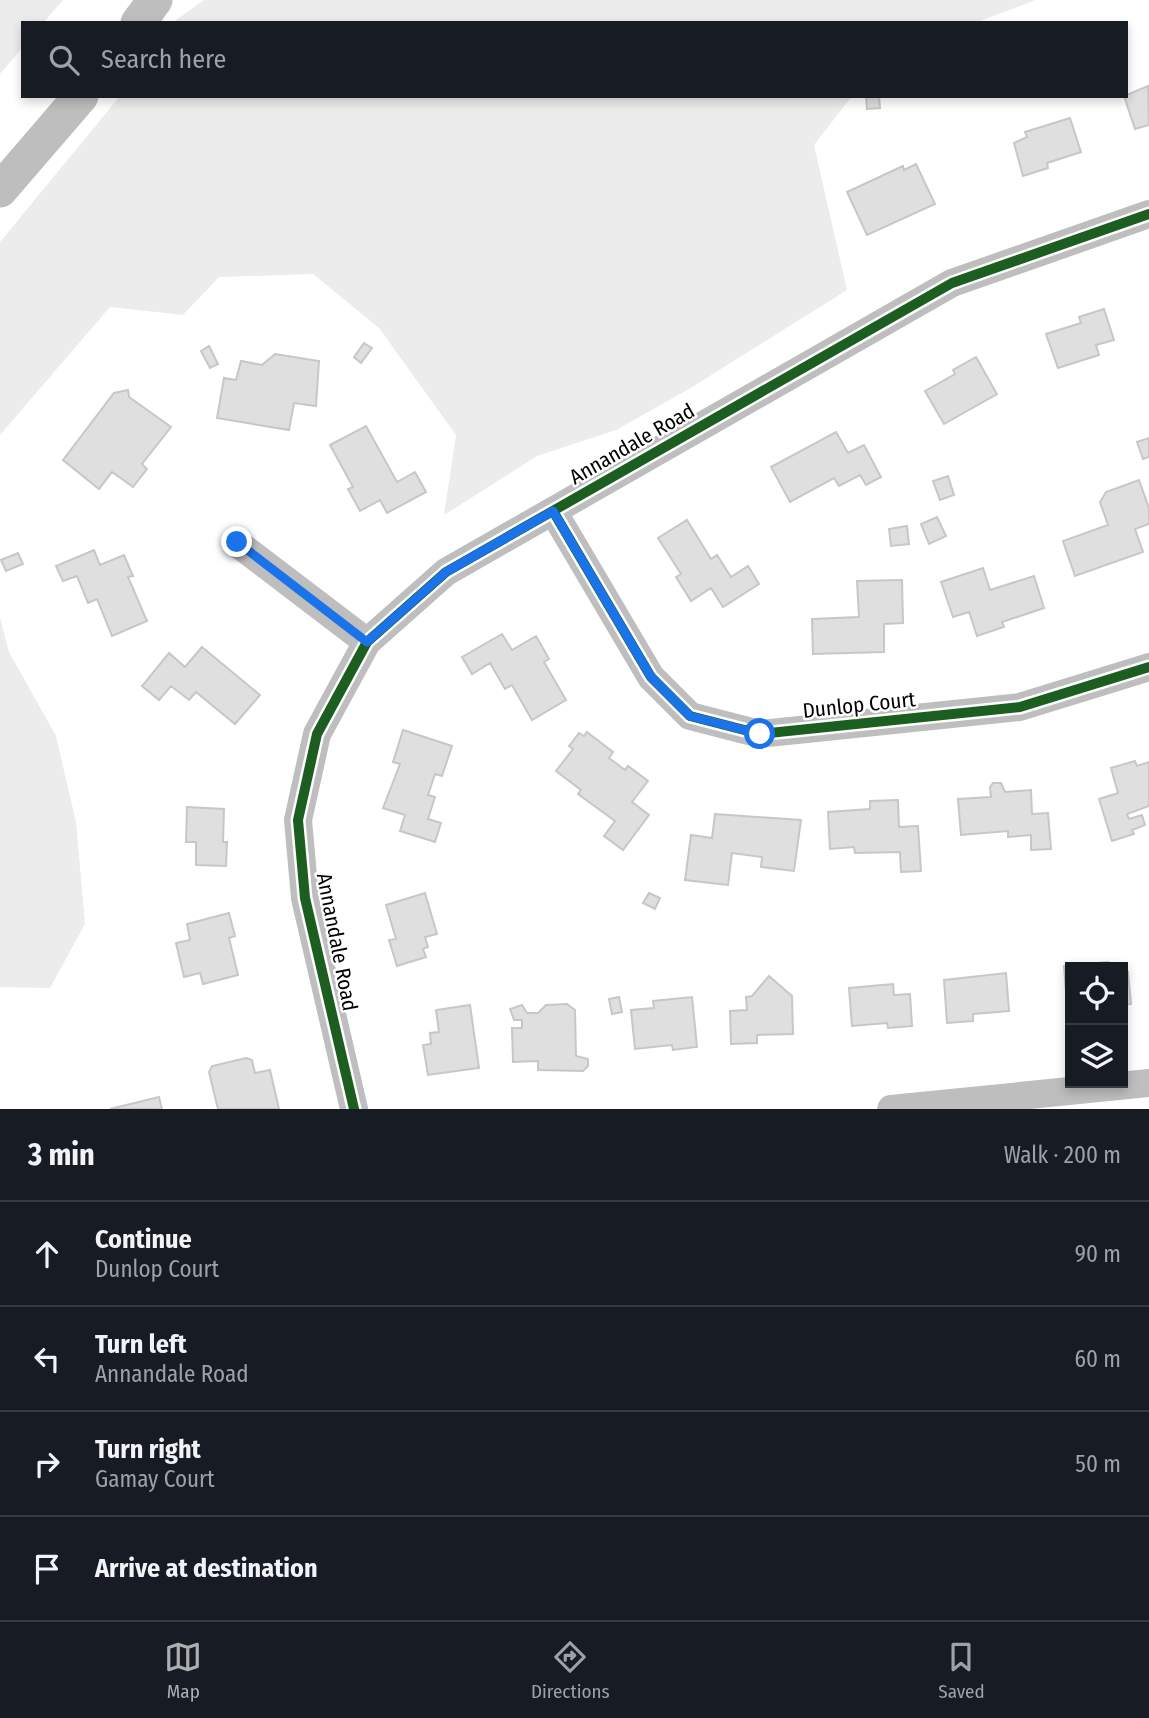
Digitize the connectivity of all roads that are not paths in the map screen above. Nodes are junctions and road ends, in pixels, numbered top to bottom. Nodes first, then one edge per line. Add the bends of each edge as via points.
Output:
1 (155, 0) edge
2 (139, 21) edge
3 (79, 98) edge
4 (0, 190) edge
5 (1149, 214) edge
6 (553, 511) junction
7 (237, 542) dead end
8 (367, 642) junction
9 (1149, 667) edge
10 (1149, 1083) edge
11 (354, 1109) edge
12 (891, 1109) edge

1 - 2 main road
3 - 4 main road
5 - 6 street, Annandale Road via 952,283
6 - 8 street, Annandale Road via 446,572
6 - 9 street, Dunlop Court via 651,677 690,716 760,734 1020,707
7 - 8 street
8 - 11 street, Annandale Road via 317,734 298,820 305,898
10 - 12 street

